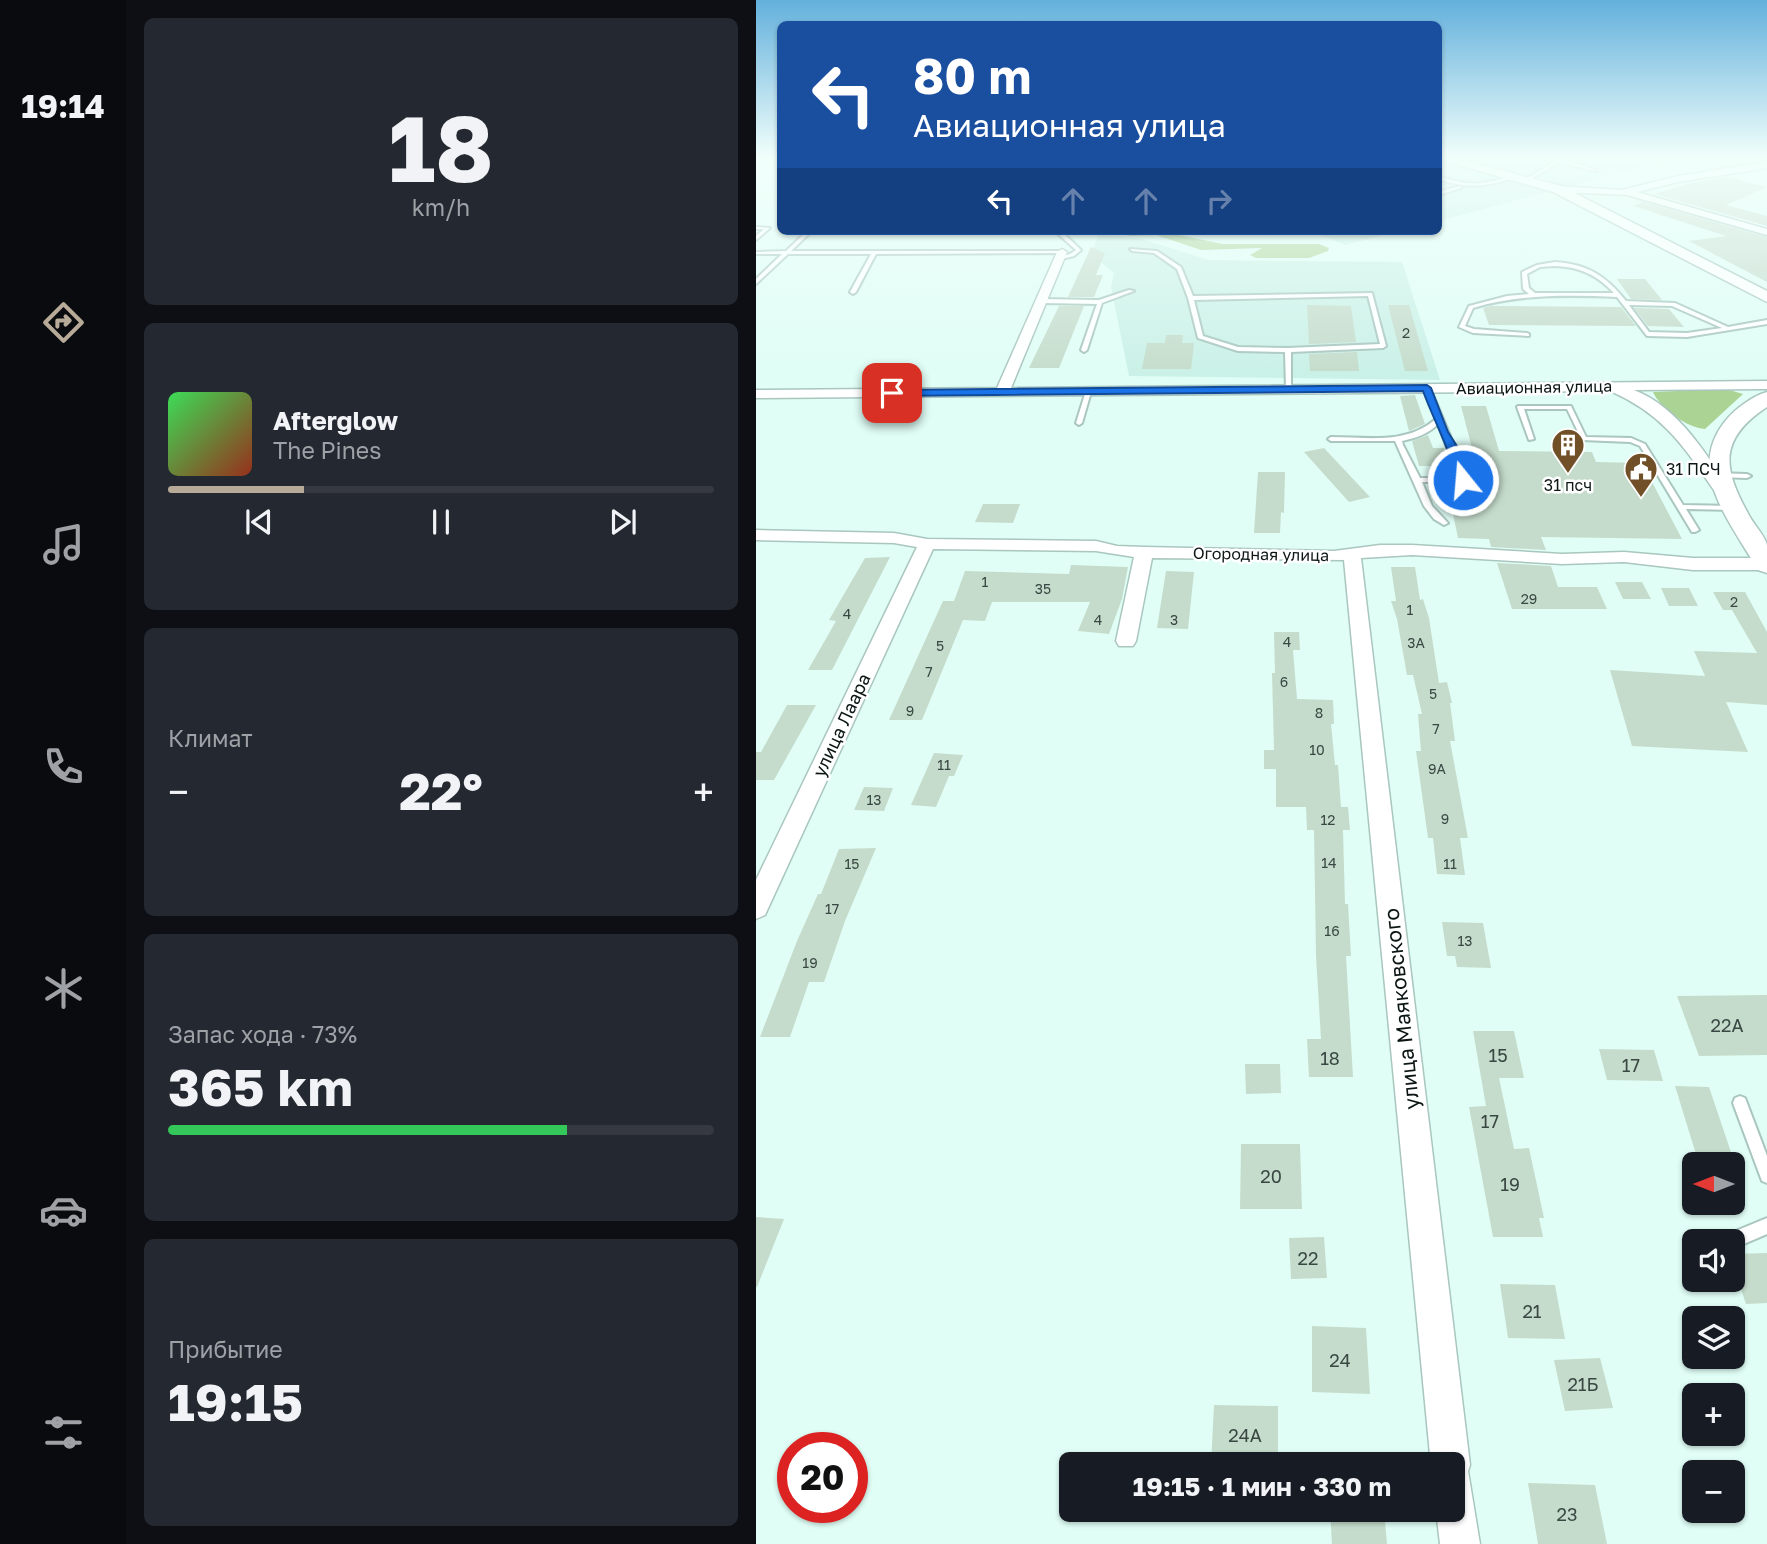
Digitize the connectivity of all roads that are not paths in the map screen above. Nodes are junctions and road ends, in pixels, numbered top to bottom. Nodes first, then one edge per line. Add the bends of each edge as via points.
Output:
1 (1639, 231) edge
2 (806, 235) edge
3 (1062, 235) edge
4 (1132, 250) dead end
5 (875, 252) junction
6 (756, 253) edge
7 (787, 253) junction
8 (1060, 256) junction
9 (756, 282) edge
10 (1131, 291) dead end
11 (853, 292) dead end
12 (1533, 294) junction
13 (1617, 295) junction
14 (1767, 297) edge
15 (1191, 298) junction
16 (1041, 301) junction
17 (1100, 302) junction
18 (1624, 303) junction
19 (1767, 322) edge
20 (1725, 327) junction
21 (1527, 335) dead end
22 (1084, 350) dead end
23 (1288, 350) junction
24 (1767, 385) edge
25 (1605, 386) junction
26 (1427, 388) junction
27 (1288, 389) junction
28 (1088, 392) junction
29 (1002, 393) junction
30 (756, 394) edge
31 (1767, 398) edge
32 (1438, 421) junction
33 (1079, 423) dead end
34 (1331, 439) dead end
35 (1531, 439) dead end
36 (1398, 440) junction
37 (1718, 475) junction
38 (1747, 477) dead end
39 (1417, 480) junction
40 (1682, 508) junction
41 (1735, 508) junction
42 (1444, 523) dead end
43 (1695, 530) dead end
44 (756, 535) edge
45 (927, 544) junction
46 (1144, 552) junction
47 (1352, 554) junction
48 (1767, 564) edge
49 (1126, 640) dead end
50 (756, 907) edge
51 (1740, 1103) dead end
52 (1767, 1176) edge
53 (1767, 1226) edge
54 (1745, 1235) edge
55 (1450, 1452) edge
56 (1457, 1522) edge
57 (1460, 1544) edge

1 - 14 main road
2 - 7 lane
3 - 8 lane via 1079,250
4 - 15 lane via 1154,252 1180,268
5 - 7 lane
5 - 8 lane
5 - 11 lane
6 - 7 lane
7 - 9 lane
8 - 16 street
10 - 17 lane
12 - 13 lane
12 - 13 lane via 1526,289 1524,273 1536,265 1574,263 1596,272
12 - 21 lane via 1494,298 1471,307 1462,327
13 - 18 lane
15 - 23 lane via 1200,337 1238,349
15 - 23 lane via 1370,294 1383,346
16 - 17 lane
16 - 29 street
17 - 22 lane
18 - 20 lane via 1673,303
18 - 20 lane via 1647,334 1687,335
19 - 20 lane
23 - 27 lane
24 - 25 street, Авиационная улица
25 - 26 street, Авиационная улица
25 - 41 street via 1640,398 1668,420
26 - 27 street, Авиационная улица
26 - 32 lane
27 - 28 street, Авиационная улица
28 - 29 street, Авиационная улица
28 - 33 lane
29 - 30 street, Авиационная улица
31 - 37 main road via 1729,425 1718,444
32 - 36 lane via 1421,435
32 - 39 lane via 1456,454 1463,480
34 - 36 lane
35 - 40 lane via 1520,407 1569,407 1584,439 1631,440 1643,445
36 - 39 lane
37 - 38 lane
37 - 41 main road
39 - 42 lane via 1422,499
40 - 41 lane
40 - 43 lane
41 - 48 main road
44 - 45 street, Огородная улица via 894,538
45 - 46 street, Огородная улица via 1096,546
45 - 50 street, улица Лаара
46 - 47 street, Огородная улица
46 - 49 street
47 - 48 street, Огородная улица via 1412,550
47 - 55 street, улица Маяковского
51 - 52 lane
53 - 54 lane
56 - 57 street

